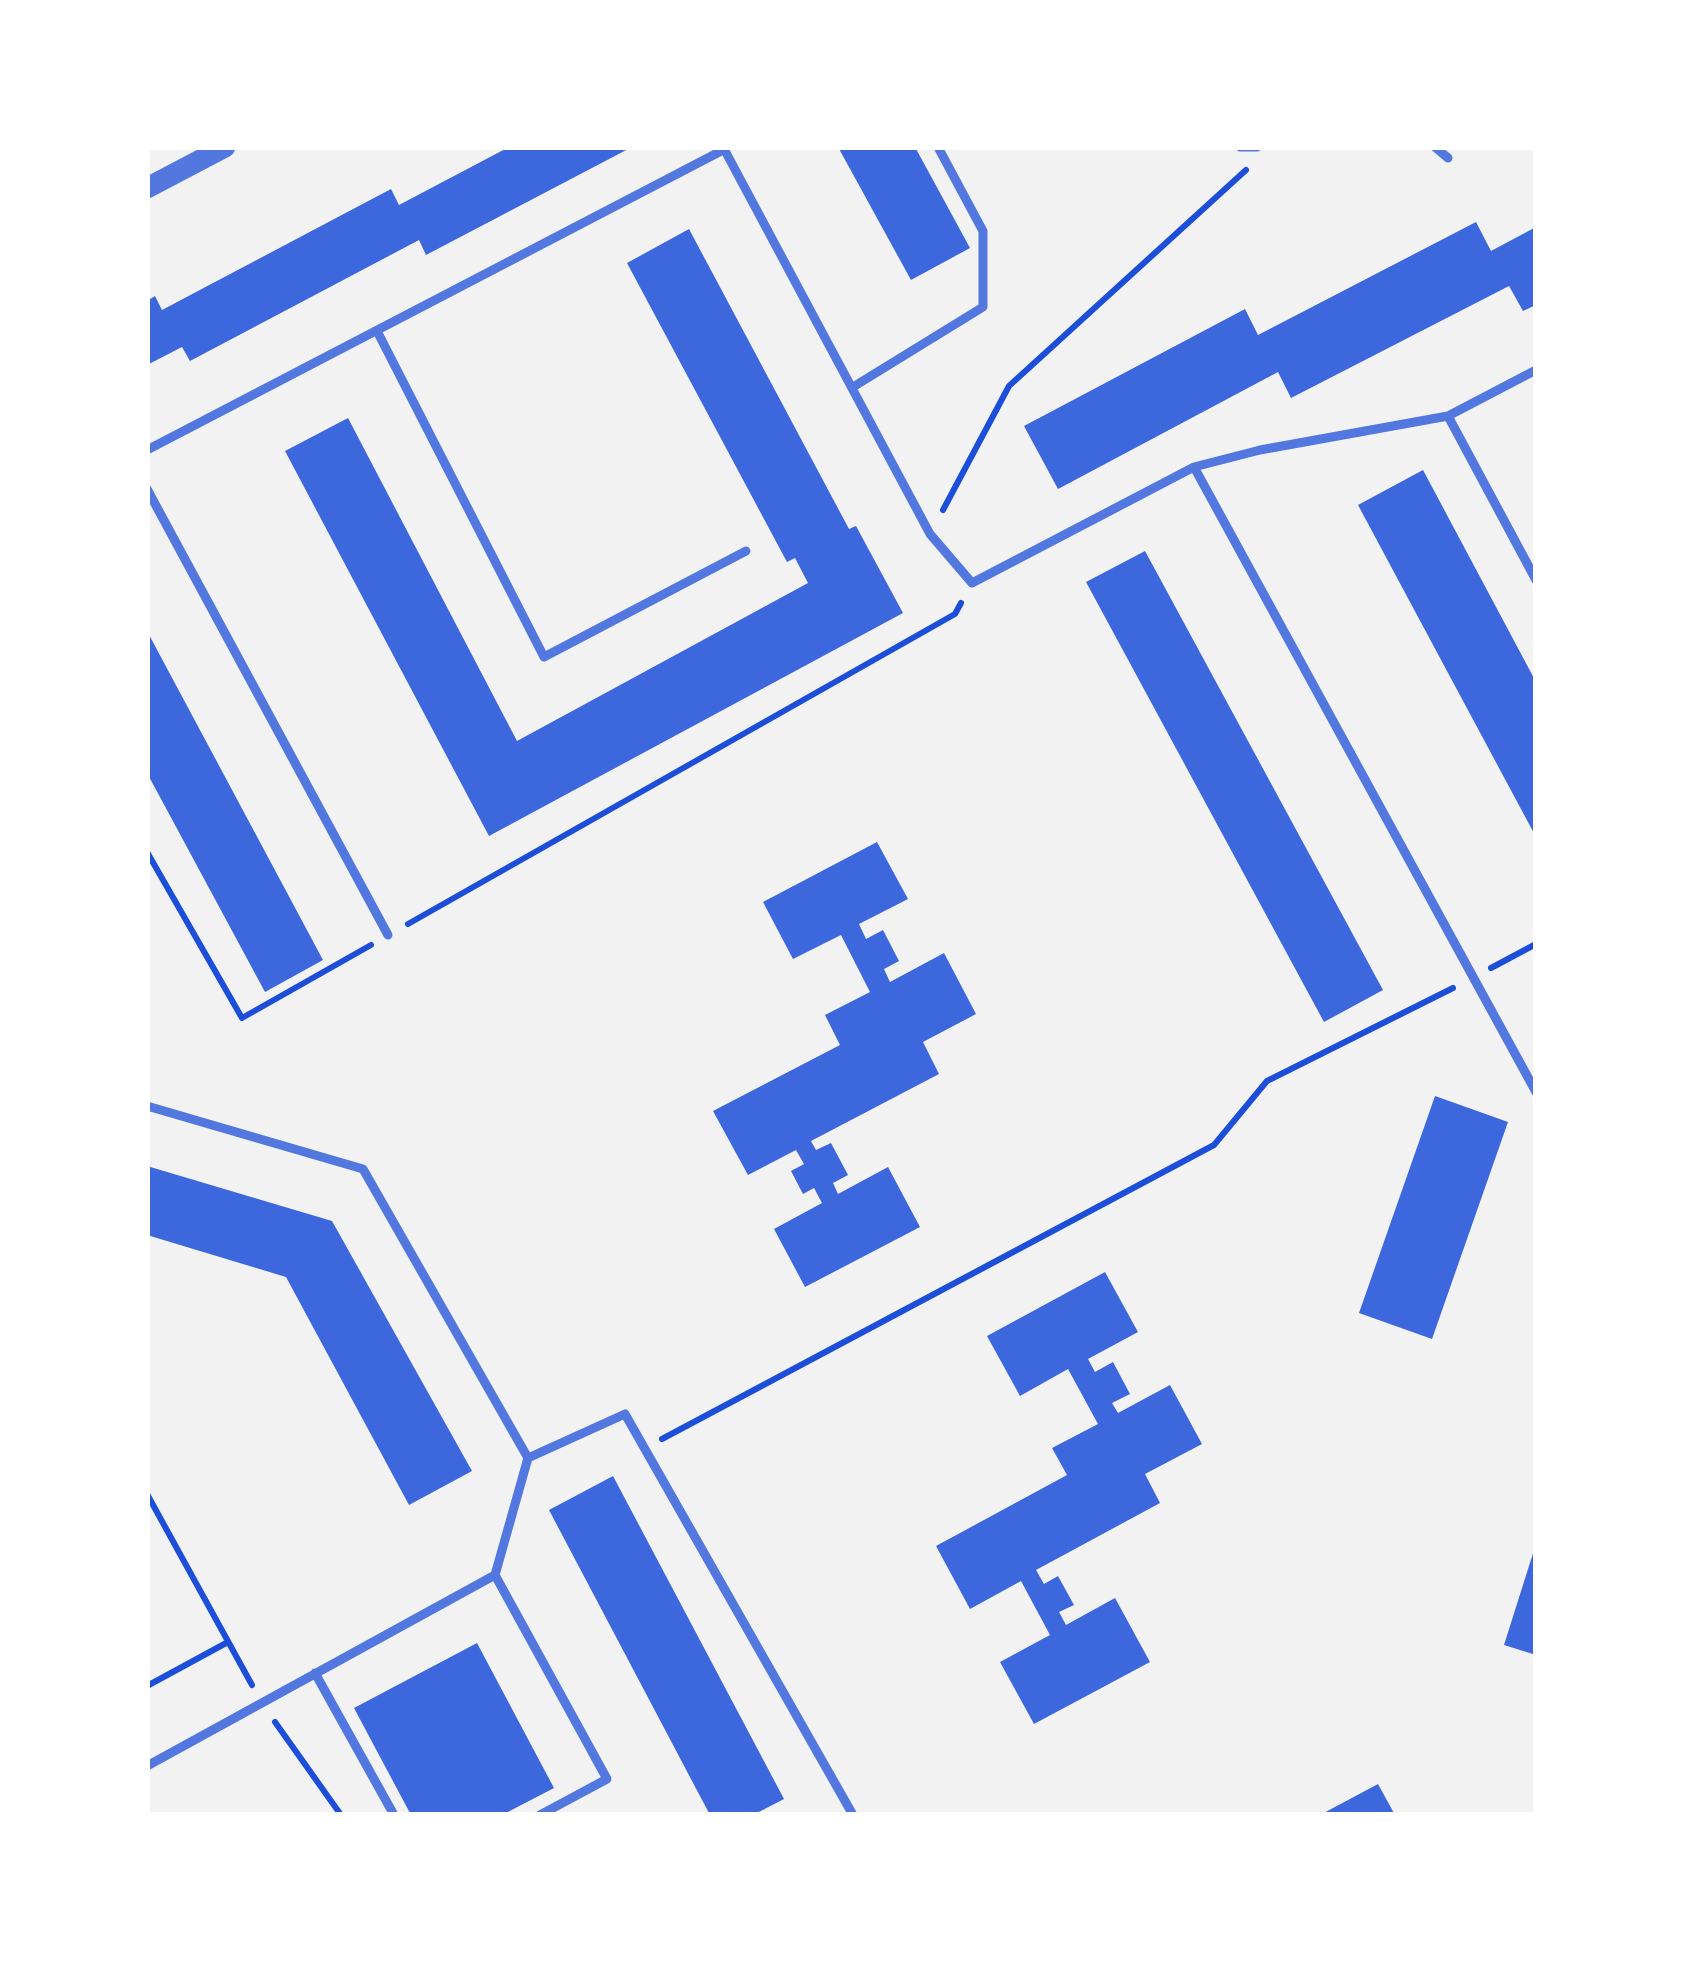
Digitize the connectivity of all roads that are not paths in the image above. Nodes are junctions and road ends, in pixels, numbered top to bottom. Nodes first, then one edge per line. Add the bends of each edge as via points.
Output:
1 (225, 147) edge
2 (938, 147) edge
3 (1240, 147) edge
4 (1436, 147) edge
5 (724, 148) edge
6 (1256, 148) edge
7 (1448, 158) dead end
8 (147, 188) edge
9 (377, 331) junction
10 (1536, 370) edge
11 (853, 387) junction
12 (1448, 416) junction
13 (147, 450) edge
14 (1194, 467) junction
15 (147, 489) edge
16 (746, 551) dead end
17 (1536, 580) edge
18 (388, 935) road end
19 (1536, 1092) edge
20 (147, 1106) edge
21 (528, 1458) junction
22 (495, 1575) junction
23 (315, 1673) junction
24 (147, 1766) edge
25 (394, 1815) edge
26 (540, 1815) edge
27 (853, 1815) edge

1 - 8 street
2 - 11 lane via 983,231 983,307
3 - 6 lane
4 - 7 lane
5 - 9 lane
5 - 11 lane
9 - 13 lane
9 - 16 lane via 544,656
10 - 12 lane
11 - 14 lane via 930,534 972,583
12 - 14 lane
12 - 17 lane
14 - 19 lane
15 - 18 lane
20 - 21 lane via 363,1169
21 - 22 lane
21 - 27 lane via 625,1414
22 - 23 lane
22 - 26 lane via 607,1779
23 - 24 lane
23 - 25 lane

